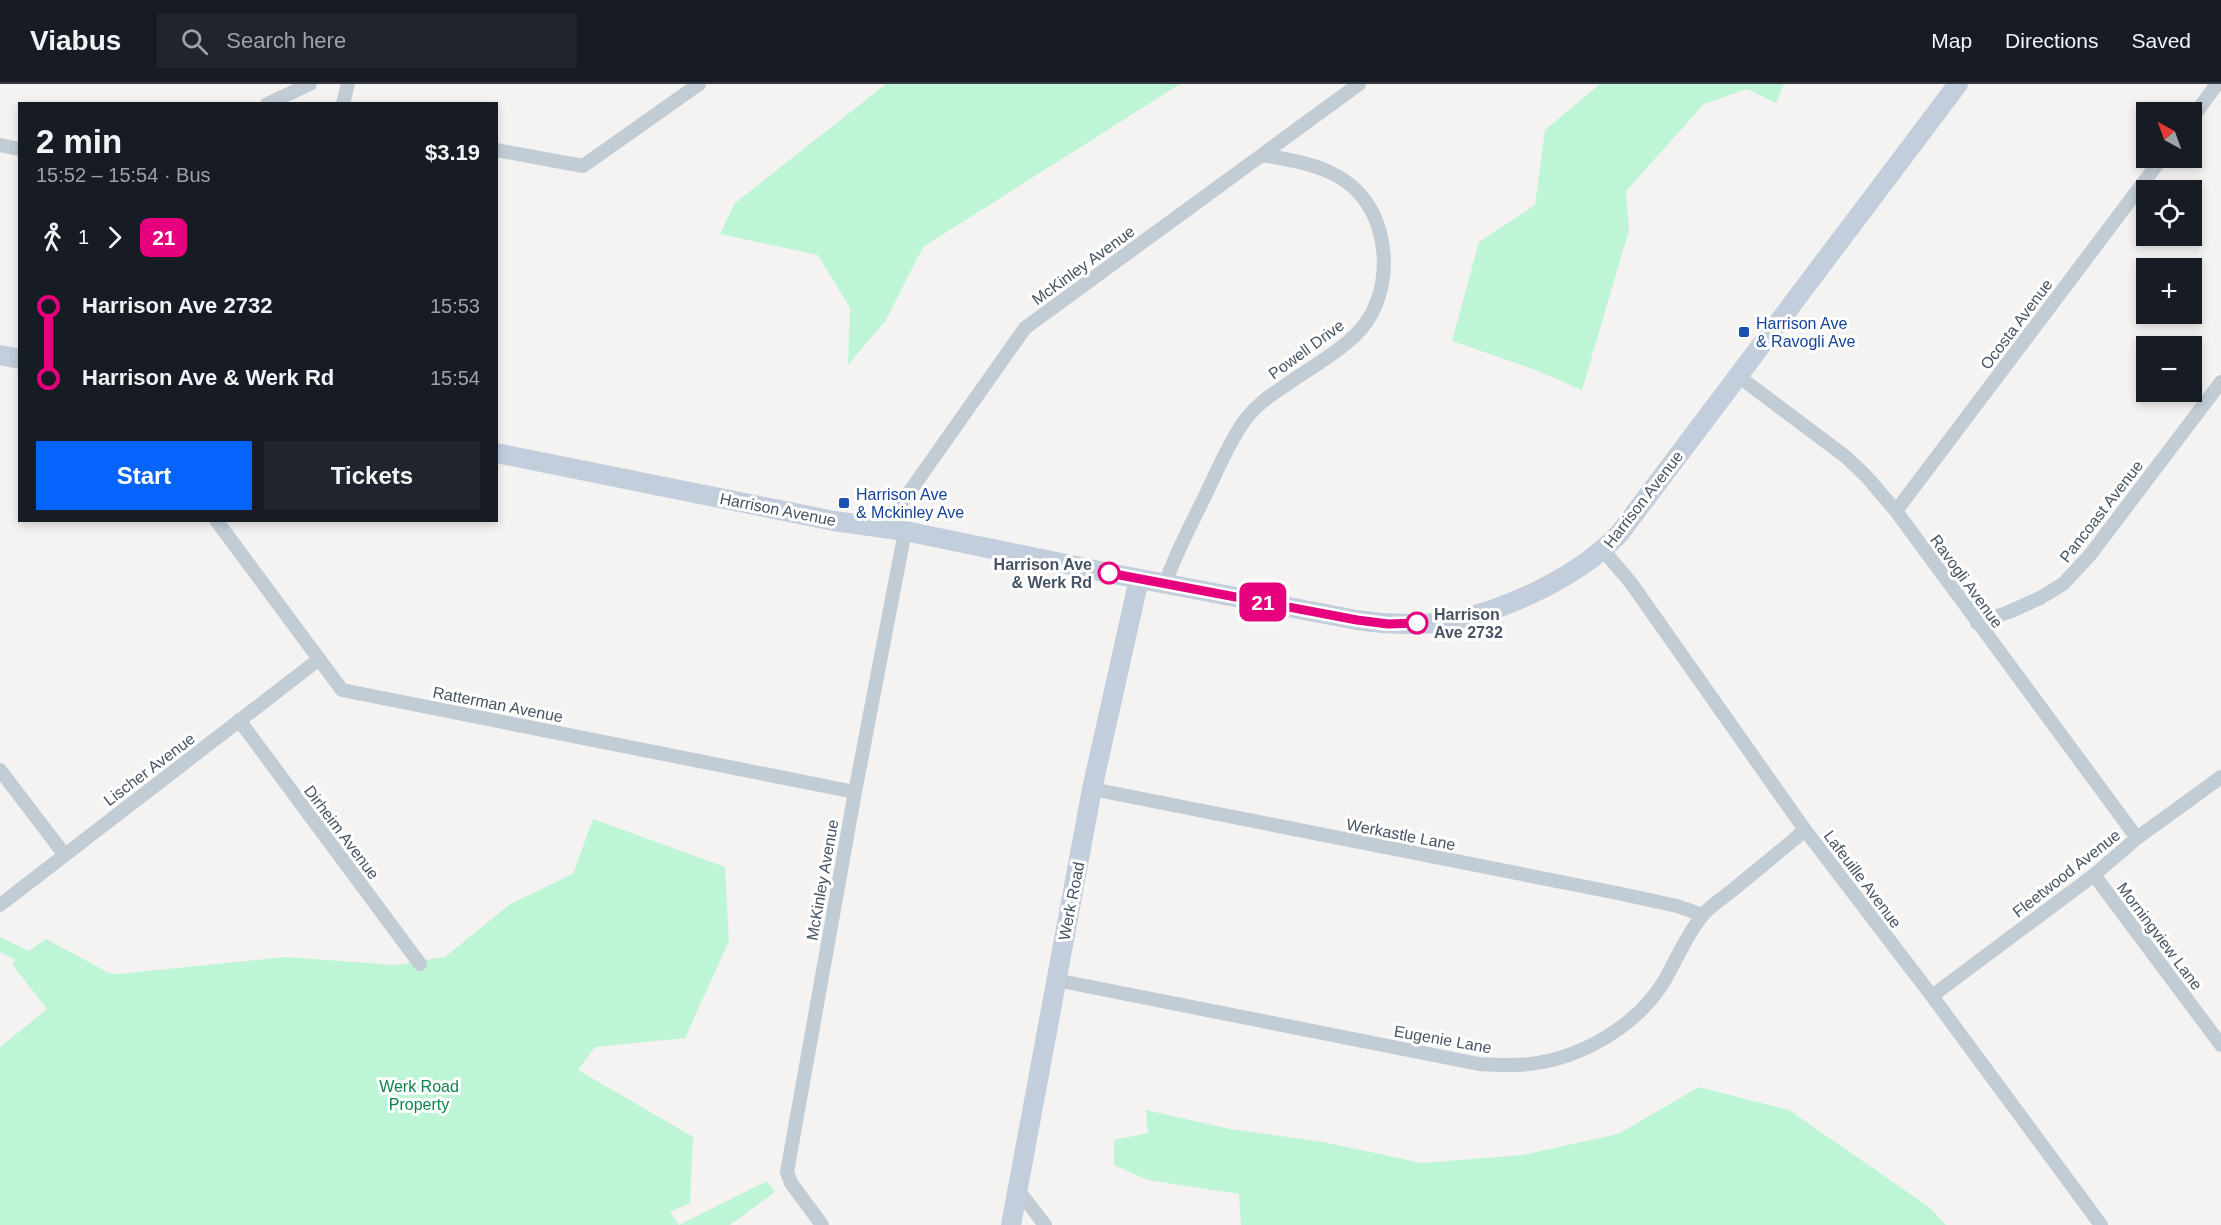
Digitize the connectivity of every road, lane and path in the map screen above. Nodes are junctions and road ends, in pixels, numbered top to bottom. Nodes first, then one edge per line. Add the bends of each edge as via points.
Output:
1 (310, 84) edge
2 (348, 84) edge
3 (699, 84) edge
4 (1359, 84) edge
5 (1958, 84) edge
6 (2217, 84) edge
7 (271, 102) edge
8 (344, 102) edge
9 (2202, 104) edge
10 (0, 145) edge
11 (18, 149) edge
12 (498, 150) edge
13 (1262, 155) junction
14 (2154, 168) edge
15 (0, 355) edge
16 (18, 359) edge
17 (1738, 376) junction
18 (2221, 382) edge
19 (498, 453) edge
20 (1896, 511) junction
21 (217, 522) edge
22 (884, 528) junction
23 (905, 531) junction
24 (1603, 550) junction
25 (1139, 579) junction
26 (1165, 584) junction
27 (1977, 623) junction
28 (318, 660) junction
29 (239, 720) junction
30 (0, 770) edge
31 (2221, 777) edge
32 (1092, 789) junction
33 (855, 792) junction
34 (1805, 830) junction
35 (2137, 838) junction
36 (64, 854) junction
37 (2094, 875) junction
38 (0, 905) edge
39 (1703, 915) junction
40 (420, 964) dead end
41 (1056, 980) junction
42 (1932, 996) junction
43 (2221, 1045) edge
44 (1018, 1190) junction
45 (822, 1225) edge
46 (1011, 1225) edge
47 (1045, 1225) edge
48 (2101, 1225) edge

1 - 7 street
2 - 8 street
3 - 12 street via 583,166
4 - 13 street, McKinley Avenue
5 - 17 main road, Harrison Avenue
6 - 9 street
10 - 11 street
13 - 22 street, McKinley Avenue via 1025,328
13 - 26 street, Powell Drive via 1306,162 1352,187 1365,202 1382,237 1381,289 1375,308 1350,340 1261,402 1244,421
14 - 20 street, Ocosta Avenue
15 - 16 main road
17 - 20 street, Ravogli Avenue via 1846,457
17 - 24 main road, Harrison Avenue
18 - 27 street, Pancoast Avenue via 2090,555 2063,584 2040,598
19 - 22 main road, Harrison Avenue
20 - 27 street, Ravogli Avenue
21 - 28 street, Ratterman Avenue
22 - 23 main road, Harrison Avenue
23 - 25 main road, Harrison Avenue
23 - 33 street, McKinley Avenue
24 - 26 main road, Harrison Avenue via 1528,594 1480,613 1436,622 1388,624 1357,620
24 - 34 street, Lafeuille Avenue via 1631,583
25 - 26 main road, Harrison Avenue
25 - 32 main road, Werk Road
27 - 35 street, Ravogli Avenue
28 - 29 street, Lischer Avenue
28 - 33 street, Ratterman Avenue via 342,690
29 - 36 street, Lischer Avenue
29 - 40 street, Dirheim Avenue
30 - 36 street
31 - 35 street, Fleetwood Avenue
32 - 39 street, Werkastle Lane via 1617,893
32 - 41 main road, Werk Road
33 - 45 street, McKinley Avenue via 787,1172
34 - 39 street, Eugenie Lane
34 - 42 street, Lafeuille Avenue
35 - 37 street, Fleetwood Avenue
36 - 38 street, Lischer Avenue
37 - 42 street, Fleetwood Avenue
37 - 43 street, Morningview Lane
39 - 41 street, Eugenie Lane via 1662,984 1628,1021 1586,1048 1532,1064 1479,1064
41 - 44 main road, Werk Road
42 - 48 street, Lafeuille Avenue
44 - 46 main road, Werk Road
44 - 47 street

